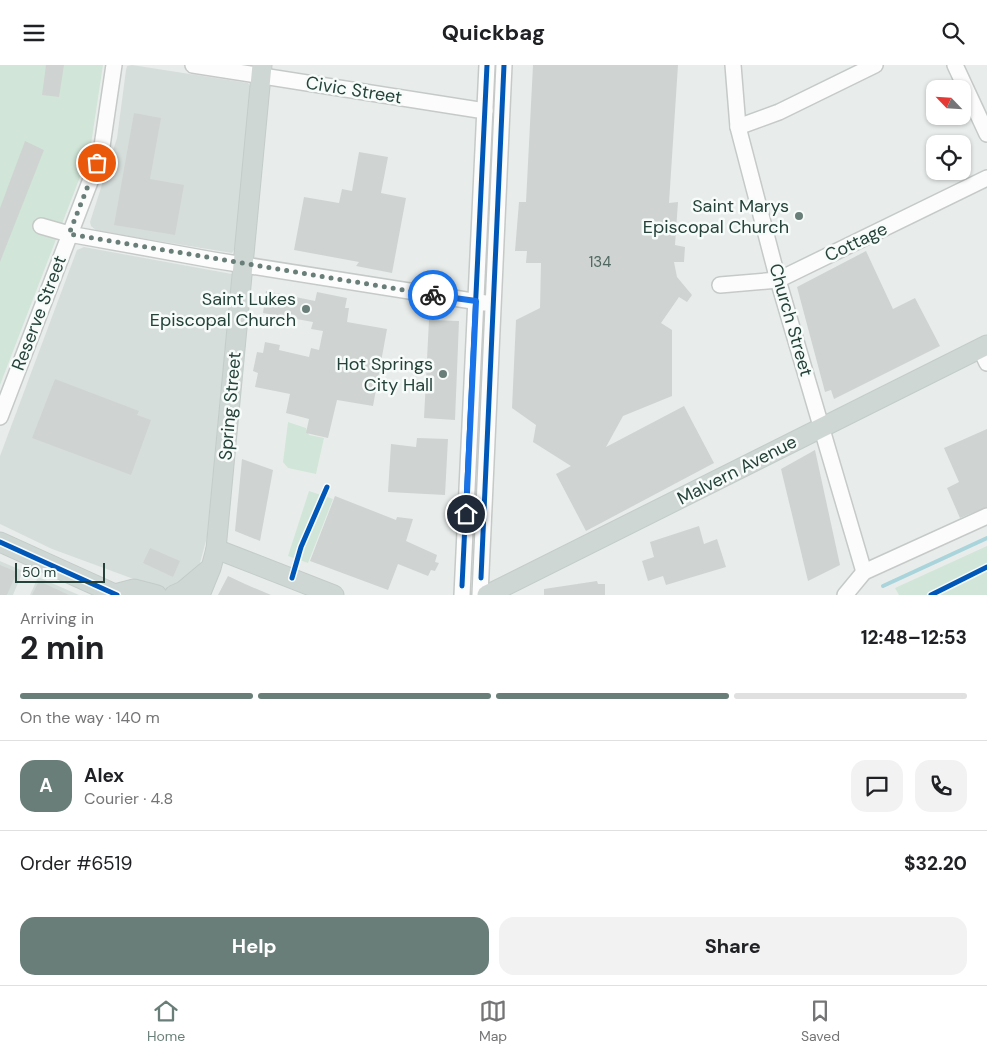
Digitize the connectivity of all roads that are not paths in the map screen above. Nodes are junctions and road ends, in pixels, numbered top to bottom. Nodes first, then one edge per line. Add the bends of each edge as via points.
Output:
1 (114, 65) edge
2 (194, 65) edge
3 (488, 65) edge
4 (504, 65) edge
5 (733, 65) edge
6 (875, 65) edge
7 (955, 65) edge
8 (262, 70) edge
9 (485, 111) junction
10 (738, 127) junction
11 (987, 134) edge
12 (987, 179) edge
13 (40, 225) dead end
14 (69, 234) junction
15 (242, 265) junction
16 (778, 280) junction
17 (720, 285) dead end
18 (476, 301) junction
19 (494, 304) junction
20 (985, 352) edge
21 (0, 417) edge
22 (822, 427) junction
23 (987, 516) edge
24 (0, 542) edge
25 (216, 549) junction
26 (211, 569) junction
27 (864, 572) junction
28 (112, 594) edge
29 (157, 595) edge
30 (174, 595) edge
31 (200, 595) edge
32 (334, 595) edge
33 (462, 595) edge
34 (480, 595) edge
35 (487, 595) edge
36 (844, 595) edge

1 - 14 street, Reserve Street via 101,153
2 - 8 street, Civic Street
3 - 9 street
4 - 19 street
5 - 10 street, Church Street
6 - 10 street via 779,112
7 - 11 street
8 - 9 street, Civic Street
8 - 15 main road, Spring Street
9 - 18 street
10 - 16 street, Church Street
12 - 16 street, Cottage
13 - 14 street
14 - 15 street
14 - 21 street, Reserve Street
15 - 18 street
15 - 25 main road, Spring Street
16 - 17 street, Cottage
16 - 22 street, Church Street
18 - 19 street
18 - 33 street
19 - 34 street
20 - 22 main road, Malvern Avenue
22 - 27 street, Church Street
22 - 35 main road, Malvern Avenue
23 - 27 street
24 - 28 main road
25 - 26 main road, Spring Street
25 - 32 main road
26 - 30 main road
26 - 31 main road, Spring Street
27 - 36 street
28 - 29 main road via 134,589

